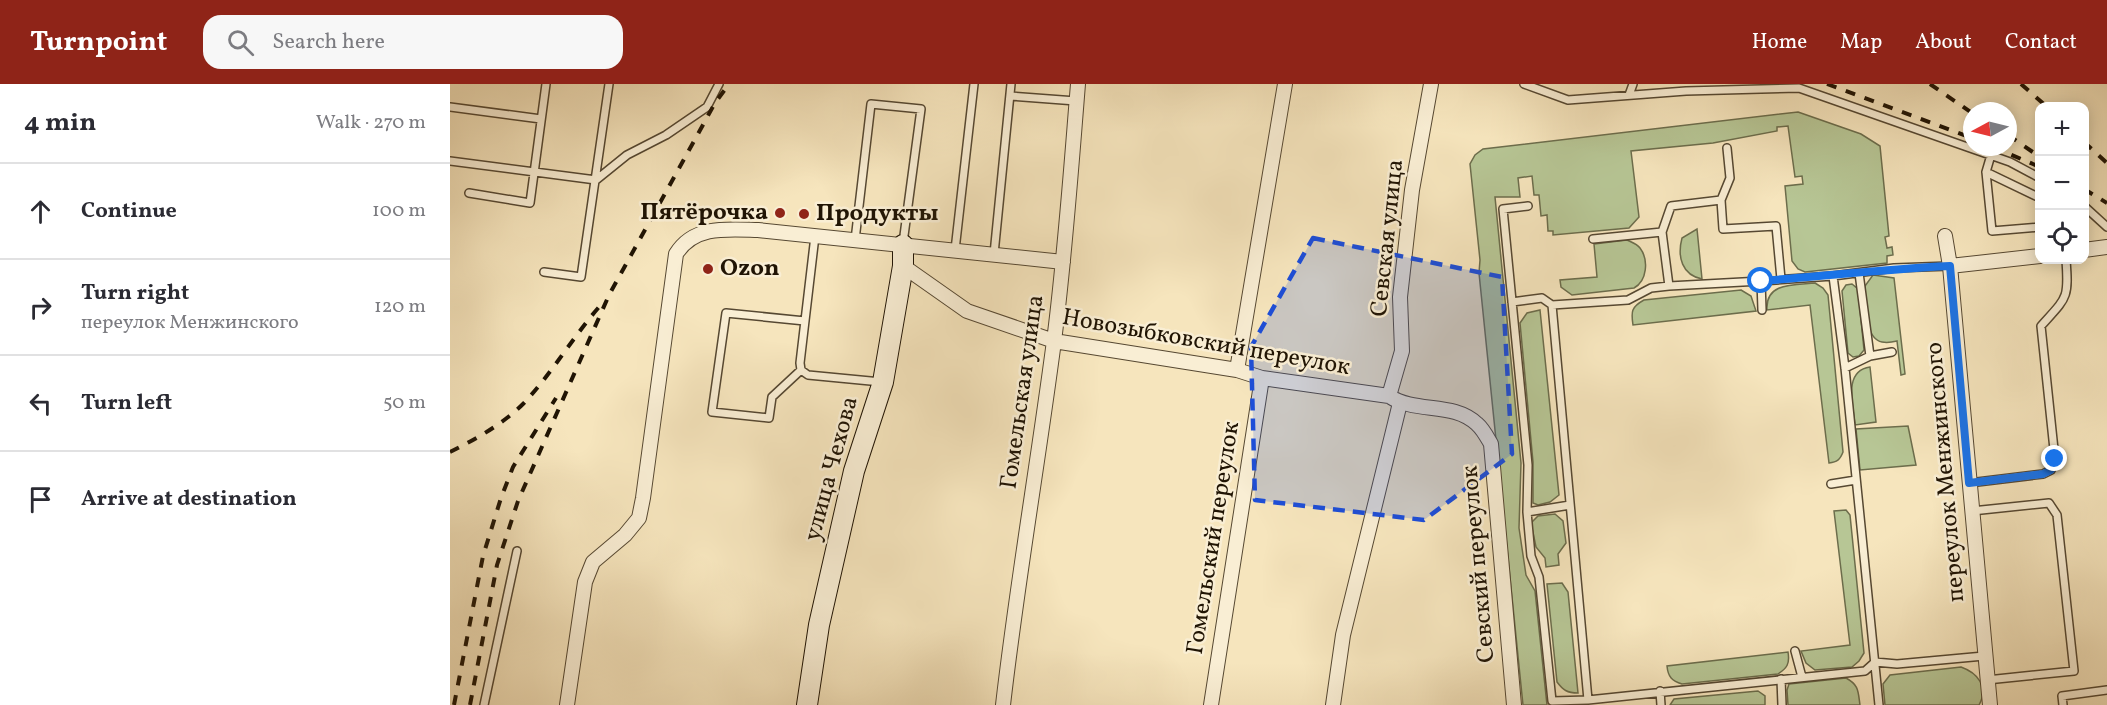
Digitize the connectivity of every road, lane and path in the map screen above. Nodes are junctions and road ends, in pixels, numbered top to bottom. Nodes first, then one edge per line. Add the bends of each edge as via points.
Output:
1 (546, 84) edge
2 (609, 84) edge
3 (719, 84) edge
4 (974, 84) edge
5 (1011, 84) edge
6 (1078, 84) edge
7 (1285, 84) edge
8 (1431, 84) edge
9 (1524, 84) edge
10 (1633, 84) edge
11 (1629, 95) junction
12 (1010, 96) junction
13 (1076, 101) junction
14 (450, 107) edge
15 (541, 119) junction
16 (1963, 146) edge
17 (1727, 148) dead end
18 (1991, 156) joint
19 (450, 161) edge
20 (1986, 172) junction
21 (534, 174) junction
22 (2035, 175) edge
23 (596, 180) junction
24 (469, 193) dead end
25 (2035, 196) edge
26 (1721, 200) junction
27 (1528, 206) dead end
28 (2089, 210) edge
29 (2035, 227) edge
30 (2107, 227) edge
31 (1662, 231) junction
32 (815, 236) junction
33 (1945, 236) dead end
34 (1593, 239) dead end
35 (855, 240) junction
36 (903, 245) junction
37 (2107, 247) edge
38 (2089, 249) edge
39 (954, 250) junction
40 (994, 254) junction
41 (2035, 257) edge
42 (1063, 262) junction
43 (2066, 264) edge
44 (903, 266) junction
45 (1950, 266) junction
46 (544, 273) dead end
47 (1859, 273) junction
48 (1833, 276) junction
49 (1781, 279) junction
50 (1761, 281) junction
51 (1669, 286) junction
52 (1512, 302) junction
53 (1552, 305) junction
54 (1762, 310) dead end
55 (805, 321) junction
56 (1054, 341) junction
57 (1892, 352) dead end
58 (1870, 356) junction
59 (1845, 368) junction
60 (801, 370) junction
61 (1236, 370) junction
62 (1262, 378) junction
63 (883, 382) junction
64 (1395, 400) junction
65 (1477, 424) joint
66 (1856, 480) junction
67 (1969, 483) junction
68 (1831, 484) dead end
69 (1570, 505) junction
70 (1972, 511) junction
71 (1527, 512) junction
72 (517, 551) dead end
73 (1795, 651) dead end
74 (1984, 656) junction
75 (1875, 662) junction
76 (1802, 677) junction
77 (1781, 679) junction
78 (1987, 680) junction
79 (2107, 690) edge
80 (1660, 692) junction
81 (1588, 700) junction
82 (484, 705) edge
83 (567, 705) edge
84 (807, 705) edge
85 (1002, 705) edge
86 (1211, 705) edge
87 (1333, 705) edge
88 (1514, 705) edge
89 (1661, 705) edge
90 (1782, 705) edge
91 (1879, 705) edge
92 (1990, 705) edge
93 (2063, 705) edge

1 - 15 lane
2 - 23 lane
3 - 23 lane via 707,107 627,155
4 - 39 lane
5 - 12 lane
6 - 13 street, Гомельская улица
7 - 61 street
8 - 64 street, Севская улица via 1412,189 1400,297 1402,351
9 - 11 lane via 1568,100
10 - 11 lane
11 - 16 lane via 1799,88
12 - 13 lane
12 - 40 lane
13 - 42 street, Гомельская улица
14 - 15 lane
15 - 21 lane
17 - 26 lane via 1730,178
18 - 20 lane
18 - 22 lane
19 - 21 lane
20 - 25 lane
20 - 29 lane via 1992,231
21 - 23 lane
21 - 24 lane via 530,203
23 - 46 lane via 581,277
26 - 31 lane via 1671,206
26 - 49 lane via 1723,229 1776,226
27 - 52 lane via 1503,209
28 - 30 lane
31 - 34 lane
31 - 51 lane
32 - 35 street
32 - 55 lane
32 - 83 street via 724,229 689,238 676,254 639,518 593,562 585,582
33 - 45 street, переулок Менжинского
35 - 36 street
35 - 36 lane via 871,104 921,109
36 - 39 street
36 - 44 street, улица Чехова
37 - 38 street
39 - 40 street
40 - 42 street
41 - 45 street
42 - 56 street, Гомельская улица
43 - 67 lane via 2068,292 2041,326 2055,459 2051,470
44 - 56 street, Новозыбковский переулок via 967,312
44 - 63 street, улица Чехова
45 - 47 lane
45 - 67 street, переулок Менжинского
47 - 48 lane
47 - 58 lane
48 - 49 lane
48 - 59 lane
49 - 50 lane
50 - 51 lane
50 - 54 lane
51 - 53 lane via 1651,288 1628,300
52 - 53 lane via 1542,298
52 - 71 lane via 1527,465
53 - 69 lane
55 - 60 lane
55 - 60 lane via 726,313 712,412 769,418 772,397
56 - 61 street, Новозыбковский переулок
56 - 85 street, Гомельская улица
57 - 58 lane
58 - 59 lane
59 - 66 lane
60 - 63 lane via 808,375
61 - 62 street, Новозыбковский переулок
62 - 64 street, Новозыбковский переулок
62 - 86 street, Гомельский переулок
63 - 84 street, улица Чехова via 854,471 819,625
64 - 65 street, Новозыбковский переулок via 1453,410
64 - 87 street, Севская улица via 1343,635
65 - 88 street, Севский переулок via 1491,444
66 - 68 lane
66 - 75 lane
67 - 70 street, переулок Менжинского
69 - 71 lane
69 - 81 lane
70 - 74 street, переулок Менжинского
70 - 78 lane via 2049,503 2057,515 2074,671
71 - 81 lane via 1531,556 1539,577 1552,701
72 - 82 lane
73 - 76 lane
74 - 75 lane via 1897,664
74 - 78 street, переулок Менжинского
75 - 76 lane via 1864,671
75 - 91 lane
76 - 77 lane
77 - 80 lane
77 - 90 lane
78 - 92 street, переулок Менжинского
79 - 93 lane via 2062,696
80 - 81 lane
80 - 89 lane

